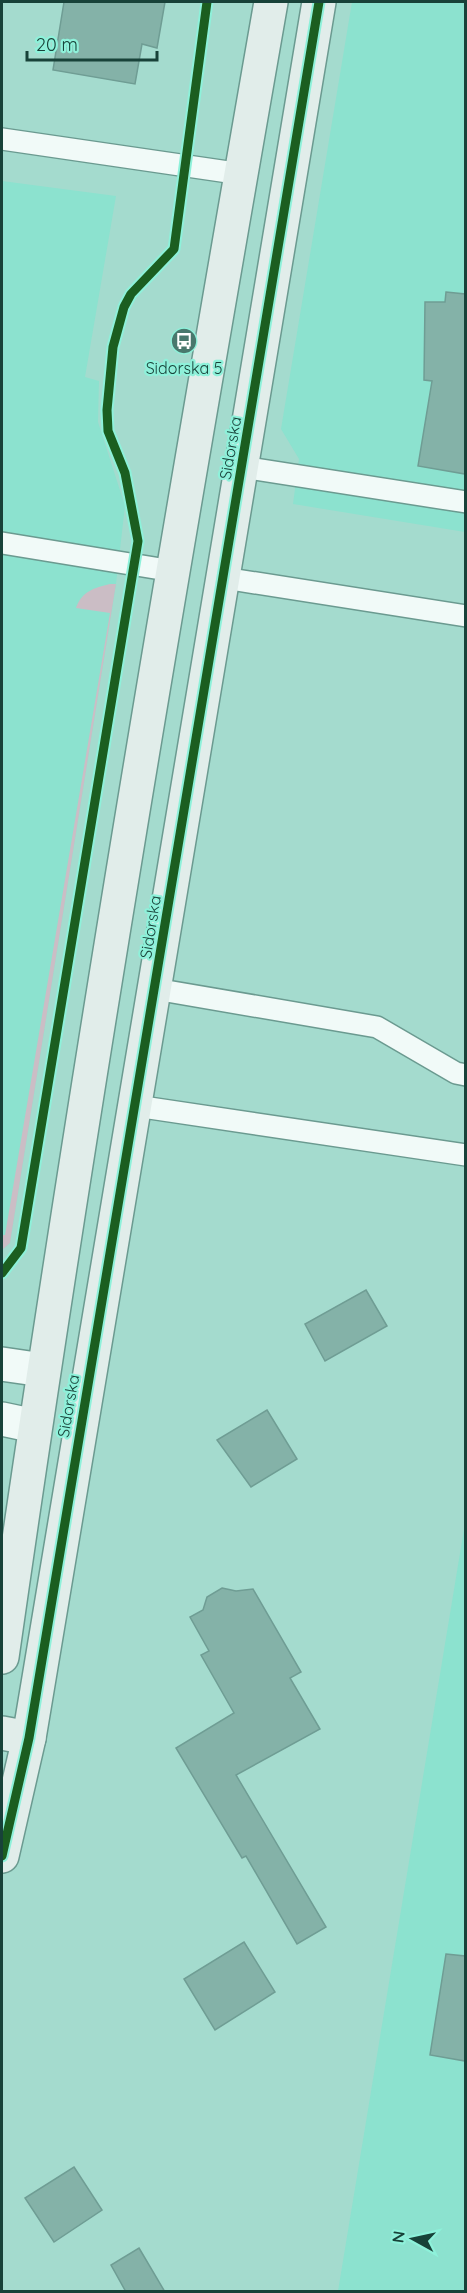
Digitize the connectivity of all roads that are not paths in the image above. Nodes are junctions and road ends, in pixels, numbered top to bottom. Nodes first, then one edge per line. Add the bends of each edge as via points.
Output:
1 (272, 2) edge
2 (319, 2) edge
3 (2, 139) edge
4 (242, 174) junction
5 (291, 182) junction
6 (192, 459) junction
7 (243, 467) junction
8 (465, 502) edge
9 (2, 543) edge
10 (173, 571) junction
11 (224, 578) junction
12 (465, 616) edge
13 (104, 981) junction
14 (155, 989) junction
15 (465, 1075) edge
16 (85, 1097) junction
17 (136, 1106) junction
18 (465, 1155) edge
19 (2, 1364) edge
20 (43, 1370) junction
21 (83, 1408) junction
22 (2, 1419) edge
23 (34, 1426) junction
24 (2, 1657) edge
25 (15, 1735) edge
26 (2, 1856) edge

1 - 4 street, Sidorska
2 - 5 street, Sidorska
3 - 4 lane
4 - 5 street
4 - 6 street, Sidorska
5 - 7 street, Sidorska
6 - 7 street
6 - 10 street, Sidorska
7 - 8 lane
7 - 11 street, Sidorska
9 - 10 lane
10 - 11 street
10 - 13 street, Sidorska
11 - 12 lane
11 - 14 street, Sidorska
13 - 14 street
13 - 16 street, Sidorska
14 - 15 lane via 377,1026
14 - 17 street, Sidorska
16 - 17 street
16 - 20 street, Sidorska
17 - 18 lane
17 - 21 street, Sidorska
19 - 20 street
20 - 21 street
20 - 23 street, Sidorska
21 - 23 street
21 - 25 street, Sidorska
22 - 23 street
23 - 24 street, Sidorska
25 - 26 street, Sidorska

